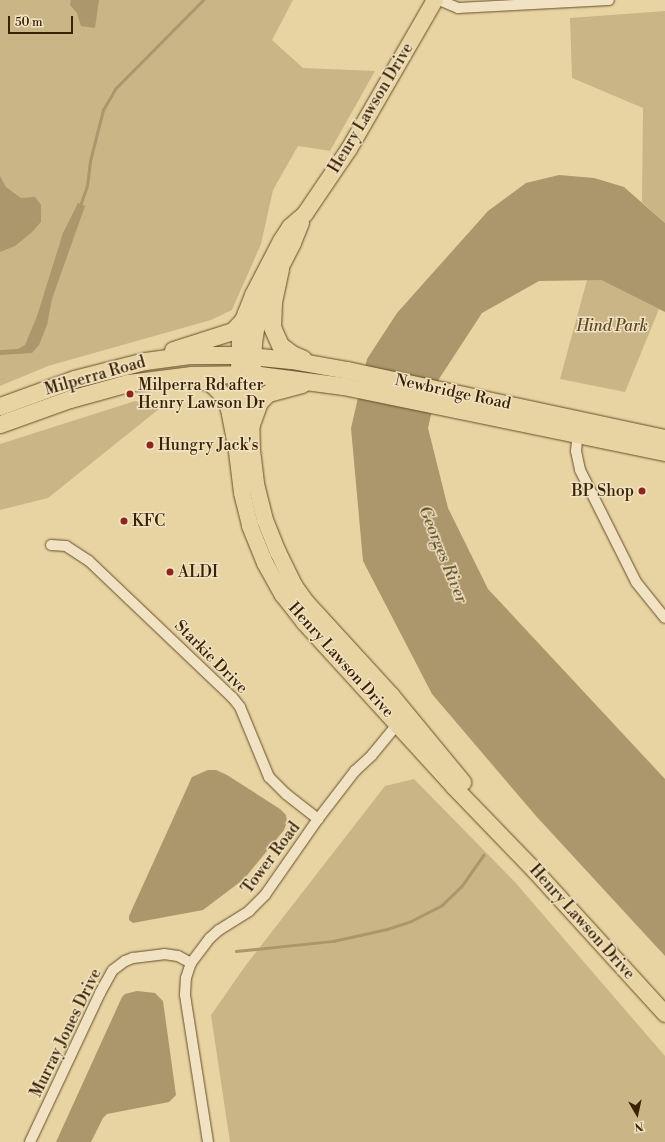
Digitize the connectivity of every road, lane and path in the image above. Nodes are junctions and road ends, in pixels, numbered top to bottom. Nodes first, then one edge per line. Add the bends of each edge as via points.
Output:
1 (435, 0) edge
2 (439, 0) edge
3 (609, 0) edge
4 (305, 214) junction
5 (280, 269) junction
6 (246, 313) junction
7 (246, 355) junction
8 (317, 365) junction
9 (121, 366) junction
10 (245, 374) junction
11 (191, 375) junction
12 (345, 378) junction
13 (310, 381) junction
14 (0, 406) edge
15 (0, 424) edge
16 (251, 424) junction
17 (578, 427) junction
18 (665, 438) edge
19 (236, 444) junction
20 (665, 452) edge
21 (51, 545) dead end
22 (665, 618) edge
23 (402, 719) junction
24 (318, 819) junction
25 (191, 963) junction
26 (665, 1014) edge
27 (30, 1142) edge
28 (208, 1142) edge

1 - 4 main road, Henry Lawson Drive via 349,148
2 - 3 street via 458,8
4 - 5 main road, Henry Lawson Drive
4 - 6 main road, Henry Lawson Drive via 290,228 272,256
5 - 7 main road, Henry Lawson Drive via 268,292
5 - 8 highway via 272,310 272,327 276,338 280,345 292,354
6 - 7 main road, Henry Lawson Drive via 240,342
6 - 9 highway via 236,328 228,333
7 - 8 highway, Newbridge Road
7 - 9 highway, Milperra Road via 170,357
7 - 10 main road, Henry Lawson Drive
8 - 12 highway, Newbridge Road
9 - 14 highway, Milperra Road via 74,379
10 - 11 highway, Milperra Road
10 - 13 highway, Newbridge Road
10 - 16 main road, Henry Lawson Drive
10 - 19 main road, Henry Lawson Drive
11 - 15 highway, Milperra Road via 148,379 108,387
11 - 19 highway via 212,384 224,396
12 - 13 highway, Newbridge Road
12 - 17 highway, Newbridge Road
13 - 16 highway via 268,393 259,402
16 - 23 main road, Henry Lawson Drive via 257,488 265,520 294,585
17 - 18 highway, Newbridge Road
17 - 20 highway, Newbridge Road
17 - 22 street via 576,451 580,470 636,582
19 - 23 main road, Henry Lawson Drive via 245,508 257,545 274,578 304,622
21 - 24 street, Starkie Drive via 66,546 89,561 232,697 240,707 270,777 286,794
23 - 24 street, Tower Road via 355,771
23 - 26 main road, Henry Lawson Drive via 463,782 498,830
24 - 25 street, Tower Road via 265,894 249,911 210,938
25 - 27 street, Murray Jones Drive via 178,956 164,954 133,958 113,970 100,992
25 - 28 street, Tower Road via 186,978 185,995

